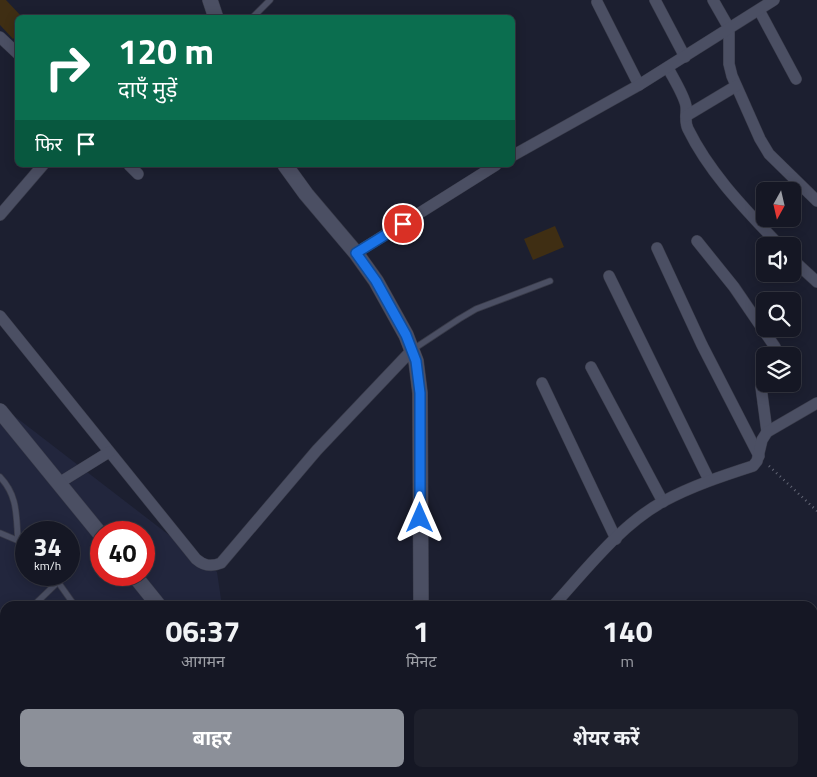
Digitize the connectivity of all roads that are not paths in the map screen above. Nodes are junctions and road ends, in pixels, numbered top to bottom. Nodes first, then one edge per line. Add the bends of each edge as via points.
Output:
1 (210, 0) edge
2 (270, 0) edge
3 (655, 0) edge
4 (713, 0) edge
5 (774, 0) edge
6 (597, 2) dead end
7 (759, 10) junction
8 (215, 15) edge
9 (255, 15) edge
10 (730, 28) junction
11 (0, 37) edge
12 (15, 51) edge
13 (685, 57) junction
14 (668, 68) junction
15 (796, 79) dead end
16 (639, 85) junction
17 (736, 86) junction
18 (686, 116) junction
19 (515, 154) edge
20 (41, 167) edge
21 (131, 167) edge
22 (286, 167) edge
23 (493, 167) edge
24 (138, 174) dead end
25 (817, 201) edge
26 (0, 215) edge
27 (771, 237) edge
28 (697, 241) dead end
29 (657, 248) dead end
30 (356, 253) junction
31 (801, 267) edge
32 (609, 276) dead end
33 (550, 281) dead end
34 (817, 282) edge
35 (0, 316) edge
36 (775, 347) edge
37 (412, 350) junction
38 (591, 367) dead end
39 (542, 383) dead end
40 (763, 392) edge
41 (817, 403) edge
42 (0, 411) edge
43 (767, 432) junction
44 (109, 452) junction
45 (759, 456) junction
46 (0, 477) edge
47 (709, 480) junction
48 (59, 483) junction
49 (663, 502) junction
50 (16, 521) edge
51 (90, 521) edge
52 (0, 533) edge
53 (15, 539) edge
54 (616, 539) junction
55 (54, 586) edge
56 (61, 586) edge
57 (143, 586) edge
58 (38, 601) edge
59 (71, 601) edge
60 (155, 601) edge
61 (421, 601) edge
62 (557, 601) edge

1 - 8 street
2 - 9 lane
3 - 13 street
4 - 10 street
5 - 7 street
6 - 16 street
7 - 10 street
7 - 15 street
10 - 13 street
10 - 17 street via 729,64
11 - 12 street
13 - 14 street
14 - 16 street
14 - 18 street via 684,101
16 - 19 street
17 - 18 street
17 - 25 street via 769,154
18 - 27 street via 687,128 704,158
20 - 26 street
21 - 24 street
22 - 30 street
23 - 30 street
28 - 36 street via 734,287
29 - 45 street
30 - 37 street via 376,281
31 - 34 street
32 - 47 street
33 - 37 lane via 476,309
35 - 44 street
37 - 44 street via 317,450 216,565 208,566 196,559
37 - 61 street via 420,393
38 - 49 street
39 - 54 street
40 - 43 street
41 - 43 street
42 - 48 street
43 - 45 street
44 - 48 street
45 - 47 street via 753,466
46 - 50 lane via 11,490
47 - 49 street
48 - 51 street
49 - 54 street
52 - 53 lane
54 - 62 street
55 - 58 lane
56 - 59 lane
57 - 60 street

